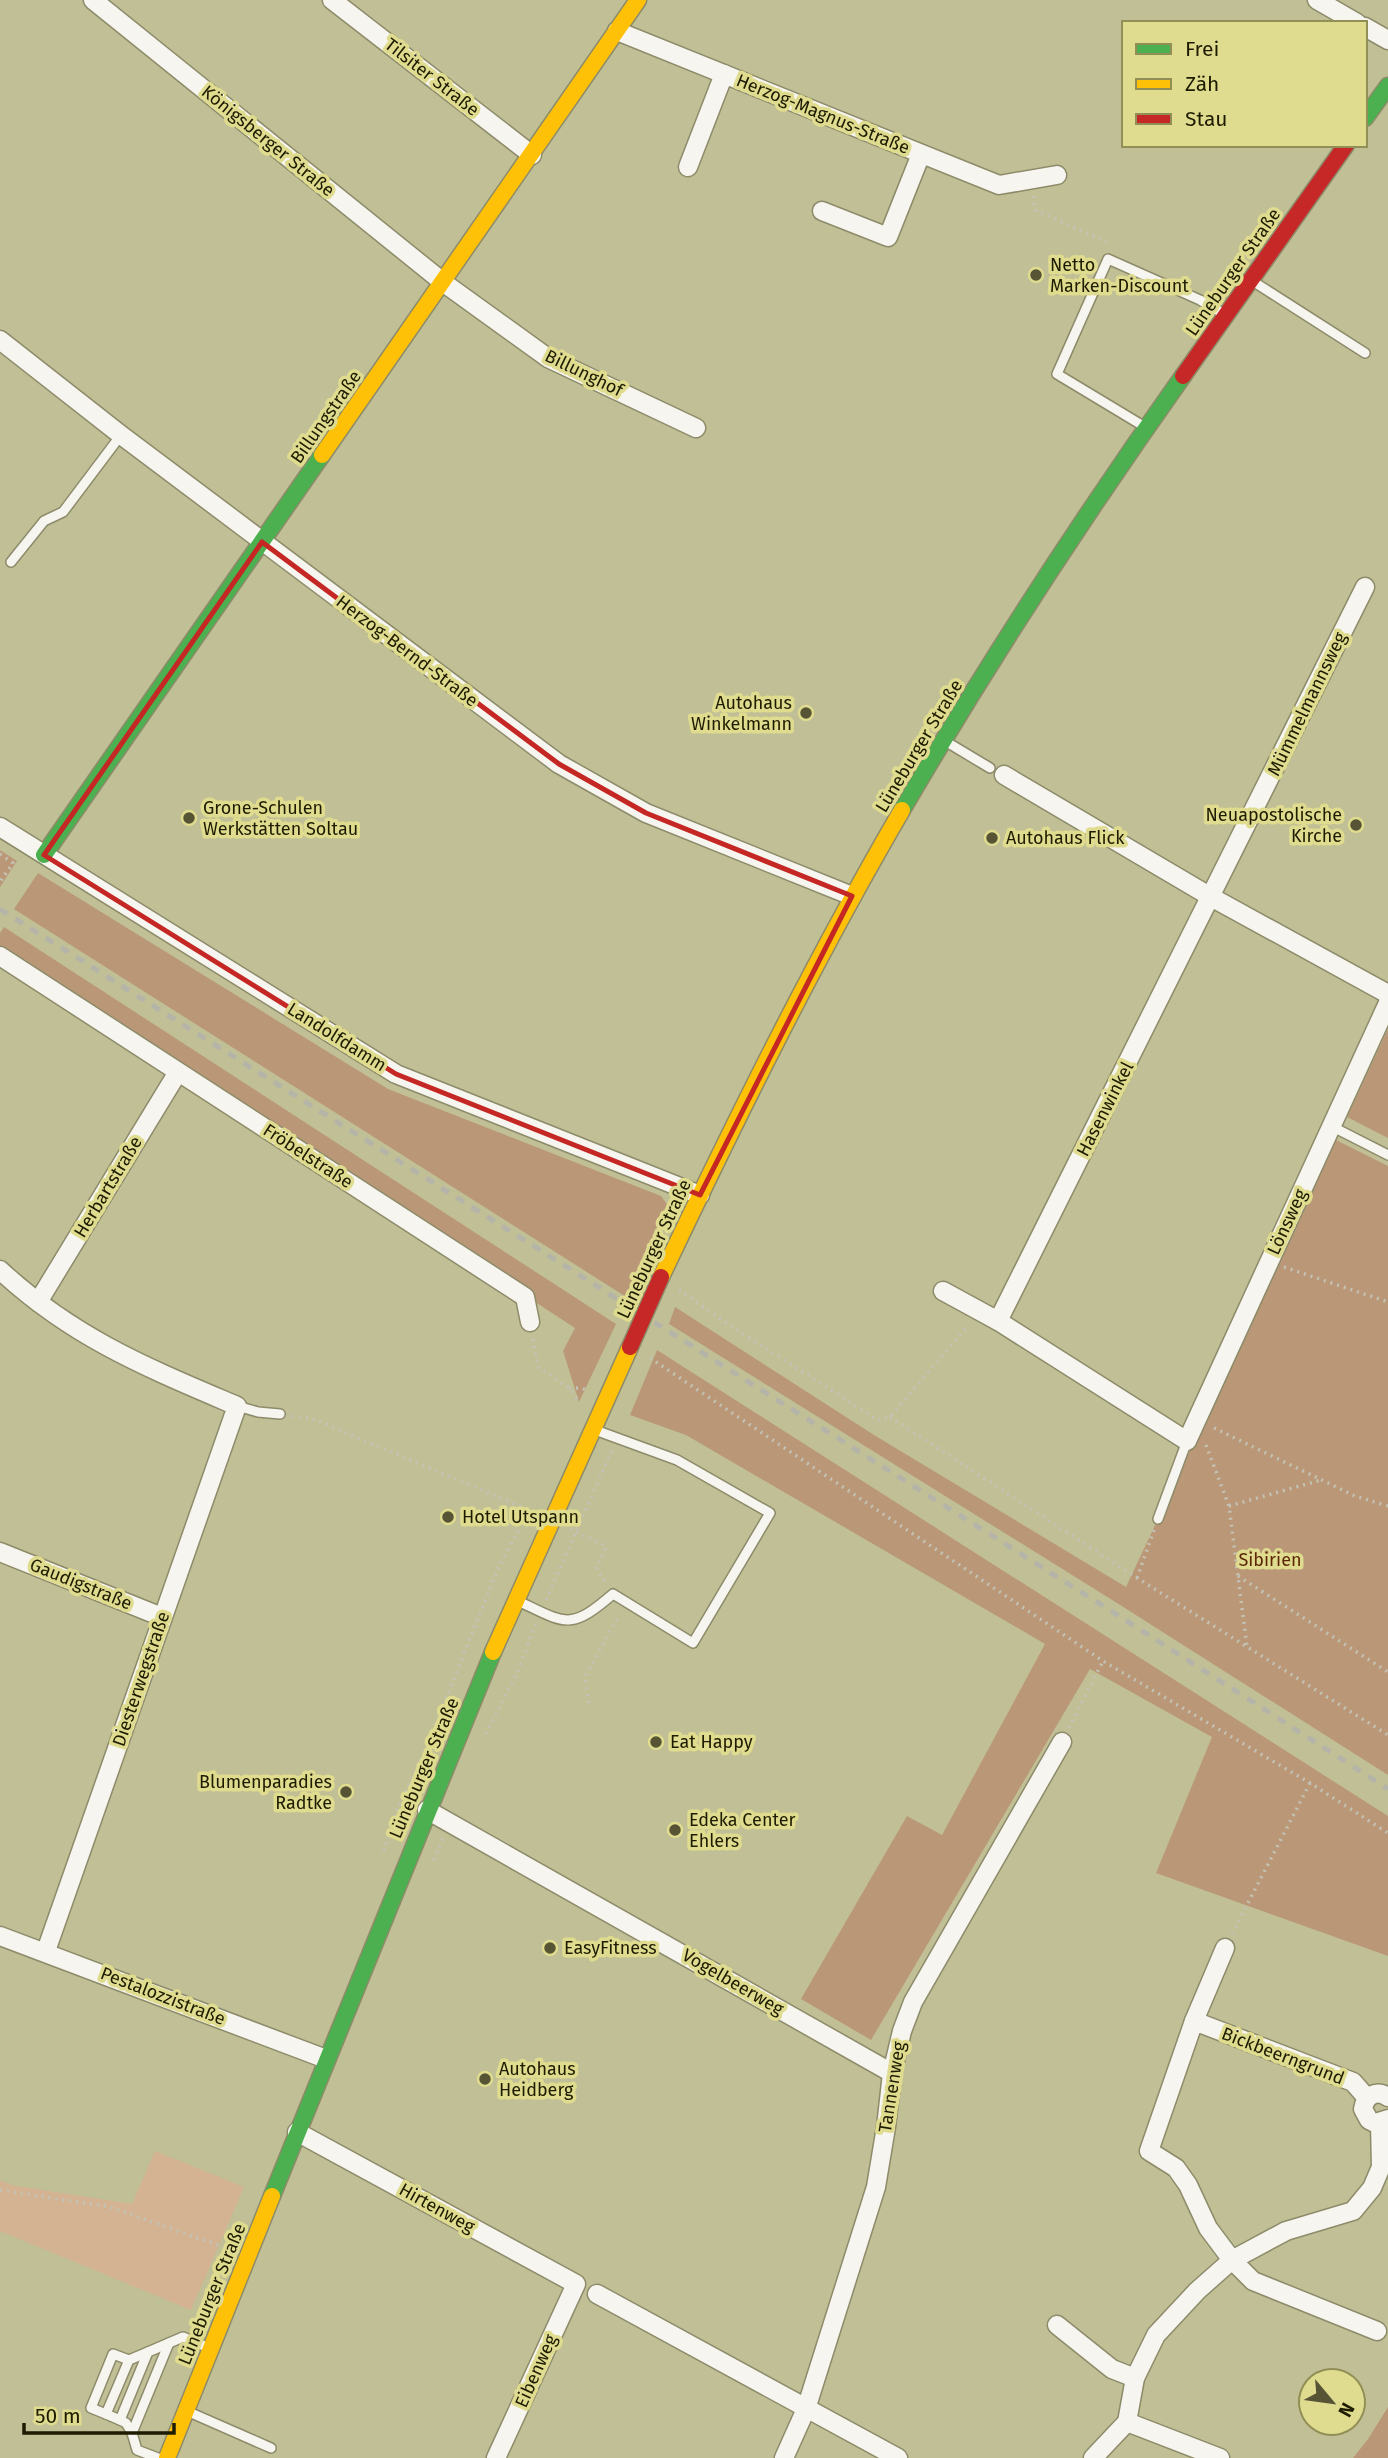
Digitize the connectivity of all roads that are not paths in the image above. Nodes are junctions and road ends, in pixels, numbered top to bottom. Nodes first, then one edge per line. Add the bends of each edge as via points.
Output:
1 (93, 0) edge
2 (332, 0) edge
3 (638, 0) edge
4 (1317, 0) edge
5 (1354, 21) edge
6 (1367, 28) edge
7 (617, 31) junction
8 (1388, 40) edge
9 (724, 75) junction
10 (1388, 86) edge
11 (1367, 115) edge
12 (1345, 147) edge
13 (921, 154) junction
14 (532, 155) junction
15 (688, 167) dead end
16 (1057, 174) dead end
17 (822, 211) dead end
18 (1251, 280) junction
19 (444, 283) junction
20 (1226, 315) junction
21 (0, 340) edge
22 (1365, 353) dead end
23 (696, 428) dead end
24 (1147, 428) junction
25 (121, 435) junction
26 (262, 542) junction
27 (11, 562) dead end
28 (1365, 587) dead end
29 (943, 740) junction
30 (997, 772) joint
31 (0, 827) edge
32 (44, 855) junction
33 (852, 896) junction
34 (1212, 897) junction
35 (0, 956) edge
36 (1388, 993) edge
37 (1388, 1003) edge
38 (178, 1072) junction
39 (1331, 1126) junction
40 (1388, 1155) edge
41 (700, 1195) junction
42 (0, 1270) edge
43 (943, 1291) dead end
44 (38, 1302) junction
45 (998, 1321) junction
46 (530, 1322) road end
47 (237, 1406) junction
48 (279, 1414) road end
49 (593, 1429) junction
50 (1187, 1441) junction
51 (1158, 1519) road end
52 (0, 1552) edge
53 (515, 1599) junction
54 (162, 1617) junction
55 (1062, 1742) road end
56 (427, 1810) junction
57 (0, 1936) edge
58 (1225, 1948) road end
59 (46, 1951) junction
60 (1194, 2021) junction
61 (326, 2059) junction
62 (892, 2073) junction
63 (1388, 2097) edge
64 (1367, 2098) junction
65 (1384, 2121) edge
66 (297, 2132) junction
67 (1232, 2260) junction
68 (576, 2284) joint
69 (597, 2294) dead end
70 (1057, 2325) dead end
71 (1377, 2331) dead end
72 (169, 2343) junction
73 (210, 2348) junction
74 (148, 2352) junction
75 (129, 2360) junction
76 (1135, 2378) junction
77 (806, 2409) junction
78 (186, 2411) junction
79 (106, 2414) junction
80 (120, 2420) junction
81 (1127, 2422) junction
82 (132, 2432) junction
83 (271, 2448) dead end
84 (158, 2458) edge
85 (167, 2458) edge
86 (496, 2458) edge
87 (784, 2458) edge
88 (898, 2458) edge
89 (1093, 2458) edge
90 (1220, 2458) edge

1 - 19 street, Königsberger Straße
2 - 14 street, Tilsiter Straße
3 - 7 main road, Billungstraße
4 - 5 street
6 - 8 street
7 - 9 street, Herzog-Magnus-Straße
7 - 14 main road, Billungstraße
9 - 13 street, Herzog-Magnus-Straße
9 - 15 street, Herzog-Magnus-Straße
10 - 11 main road
12 - 18 main road, Lüneburger Straße
13 - 16 street, Herzog-Magnus-Straße via 999,185
13 - 17 street, Herzog-Magnus-Straße via 888,237
14 - 19 main road, Billungstraße
18 - 20 main road, Lüneburger Straße
18 - 22 lane
19 - 23 street, Billunghof via 548,358
19 - 26 main road, Billungstraße
20 - 24 main road, Lüneburger Straße
20 - 24 lane via 1108,259 1057,374
21 - 25 street, Herzog-Bernd-Straße
24 - 29 main road, Lüneburger Straße via 1098,496
25 - 26 street, Herzog-Bernd-Straße
25 - 27 lane via 63,512 44,521
26 - 32 main road, Billungstraße
26 - 33 street, Herzog-Bernd-Straße via 559,764 646,813
28 - 34 street, Mümmelmannsweg
29 - 30 lane
29 - 33 main road, Lüneburger Straße
30 - 34 street
31 - 32 street, Landolfdamm
32 - 41 street, Landolfdamm via 396,1074
33 - 41 main road, Lüneburger Straße
34 - 36 street
34 - 45 street, Hasenwinkel
35 - 38 street, Fröbelstraße
37 - 39 street, Lönsweg
38 - 44 street, Herbartstraße
38 - 46 street, Fröbelstraße via 525,1297
39 - 40 lane
39 - 50 street, Lönsweg
41 - 49 main road, Lüneburger Straße, bridge
42 - 44 street
43 - 45 street
44 - 47 street via 86,1337
45 - 50 street
47 - 48 lane
47 - 54 street, Diesterwegstraße
49 - 53 main road, Lüneburger Straße
49 - 53 lane via 677,1460 770,1513 694,1643 613,1594 592,1611 565,1622
50 - 51 lane
52 - 54 street, Gaudigstraße
53 - 56 main road, Lüneburger Straße
54 - 59 street, Diesterwegstraße
55 - 62 street, Tannenweg via 913,2003
56 - 61 main road, Lüneburger Straße
56 - 62 street, Vogelbeerweg
57 - 59 street, Pestalozzistraße
58 - 60 street
59 - 61 street, Pestalozzistraße
60 - 64 street, Bickbeerngrund via 1353,2082
60 - 67 street via 1149,2151 1176,2168 1208,2228
61 - 66 main road, Lüneburger Straße
62 - 77 street, Tannenweg via 876,2187
63 - 64 street via 1379,2093
64 - 65 street, Bickbeerngrund via 1365,2115 1369,2120
65 - 67 street, Bickbeerngrund via 1381,2166 1372,2188 1353,2211 1286,2231
66 - 68 street, Hirtenweg
66 - 73 main road, Lüneburger Straße
67 - 71 street via 1253,2281
67 - 76 street, Bickbeerngrund via 1156,2334
68 - 86 street, Eibenweg
69 - 77 street
70 - 76 street via 1112,2369
72 - 73 lane via 183,2337
72 - 74 lane
72 - 82 lane
73 - 78 main road, Lüneburger Straße
74 - 75 lane
74 - 80 lane
75 - 79 lane
75 - 79 lane via 113,2354 91,2408
76 - 81 street, Bickbeerngrund
77 - 87 street, Tannenweg
77 - 88 street
78 - 83 lane
78 - 85 main road, Lüneburger Straße
79 - 80 lane
80 - 82 lane
81 - 89 street
81 - 90 street
82 - 84 lane via 138,2449

